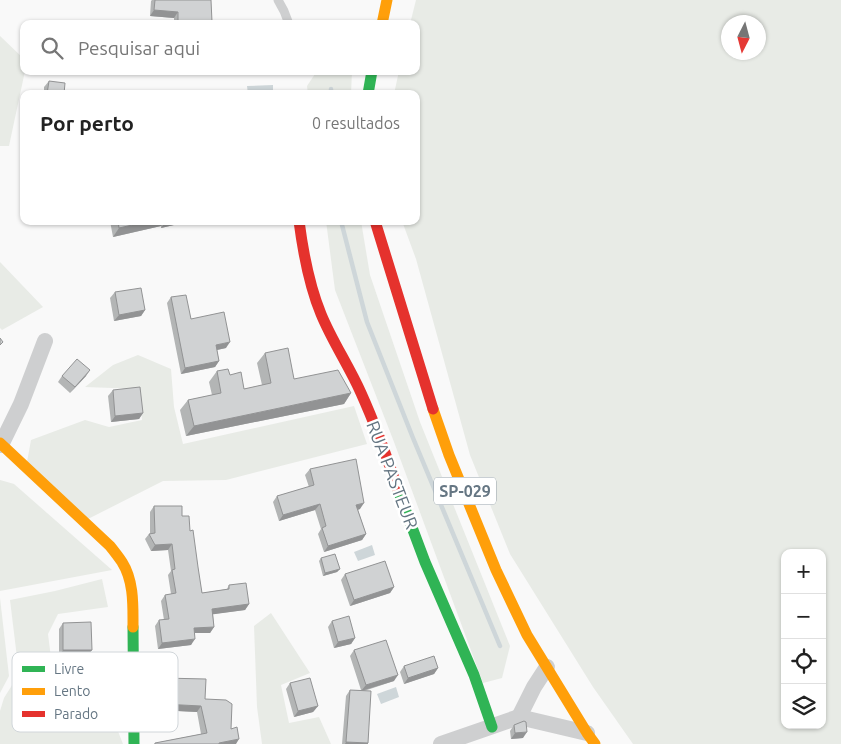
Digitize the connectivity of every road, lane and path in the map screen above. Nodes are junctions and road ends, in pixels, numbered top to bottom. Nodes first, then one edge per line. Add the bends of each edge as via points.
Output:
1 (278, 0) edge
2 (387, 0) edge
3 (287, 20) edge
4 (383, 20) edge
5 (371, 75) edge
6 (369, 90) edge
7 (299, 225) edge
8 (376, 225) edge
9 (45, 341) dead end
10 (0, 444) edge
11 (133, 652) edge
12 (547, 667) junction
13 (519, 717) junction
14 (492, 728) junction
15 (591, 739) edge
16 (441, 744) edge

1 - 3 lane
2 - 4 main road
5 - 6 main road
7 - 14 main road, RUA PASTEUR via 321,315 361,393 425,562 474,675
8 - 12 main road, SP-029 via 418,366 449,455 496,570 527,636
9 - 10 street via 21,404
10 - 11 main road via 110,546 123,562 133,600
12 - 13 street
12 - 15 main road, SP-029
13 - 14 street
13 - 15 street
14 - 16 street

